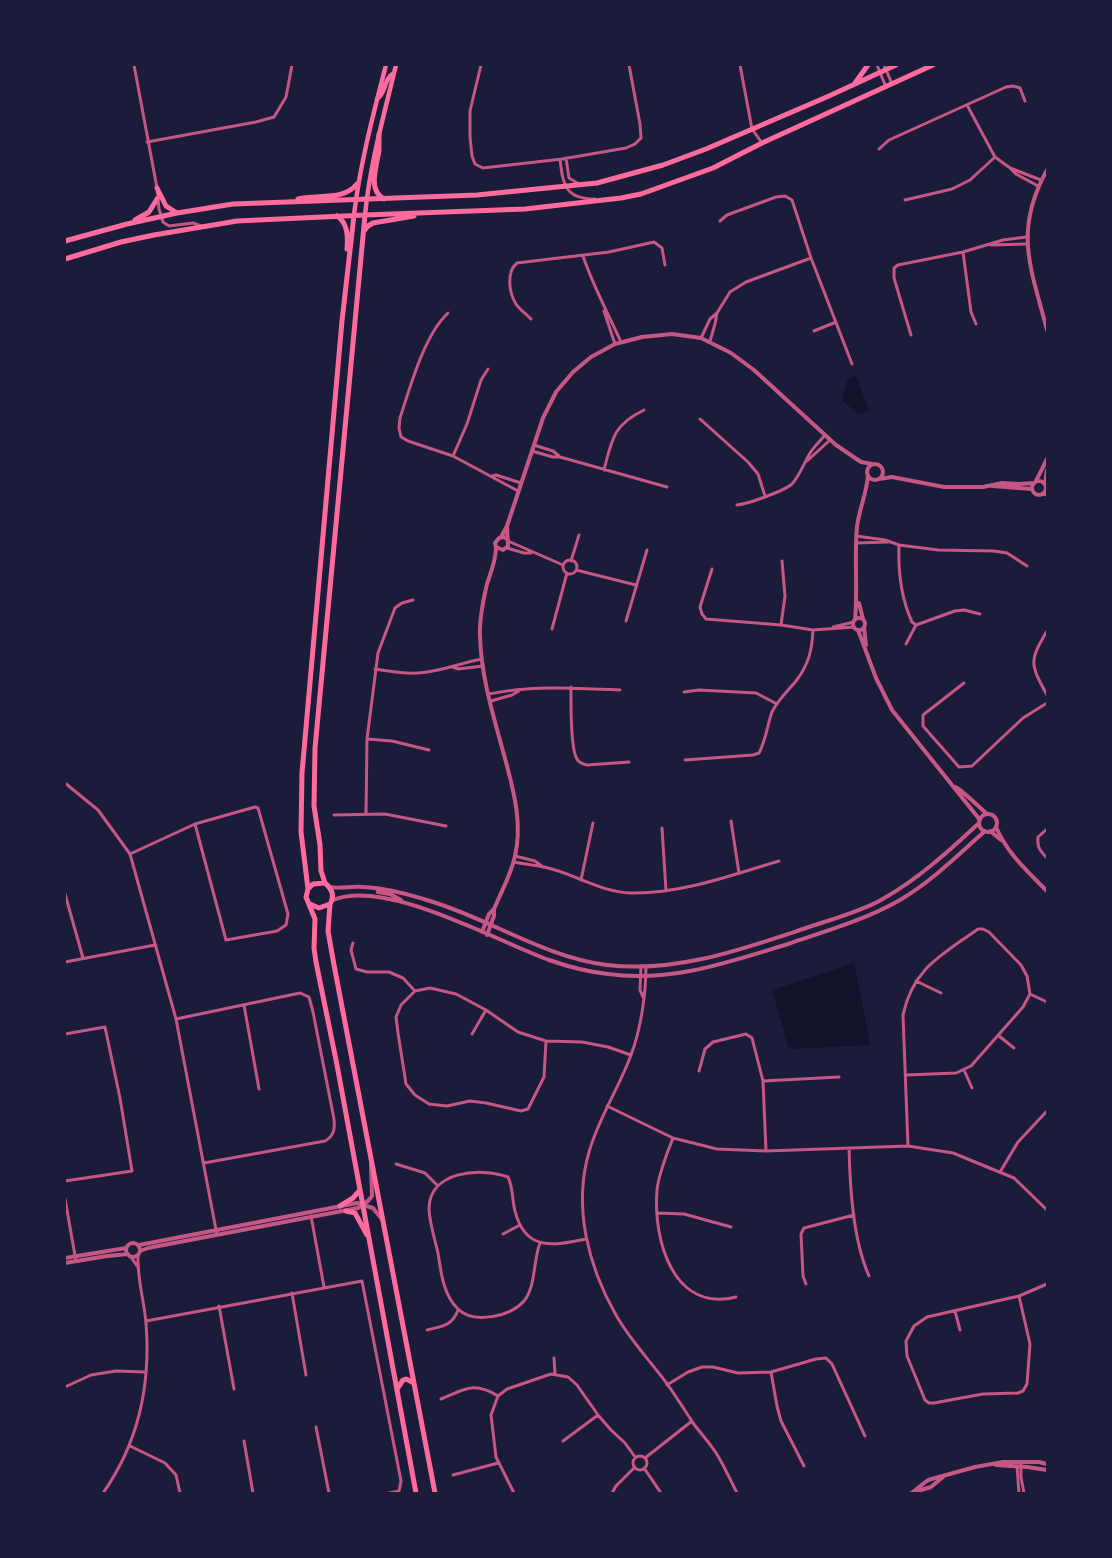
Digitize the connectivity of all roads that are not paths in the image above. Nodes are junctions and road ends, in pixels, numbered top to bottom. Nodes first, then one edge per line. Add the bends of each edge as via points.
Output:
1 (134, 65) edge
2 (292, 65) edge
3 (386, 65) edge
4 (396, 65) edge
5 (481, 65) edge
6 (629, 65) edge
7 (740, 65) edge
8 (868, 65) edge
9 (877, 65) edge
10 (896, 65) edge
11 (933, 65) edge
12 (885, 67) edge
13 (394, 73) junction
14 (880, 73) junction
15 (892, 84) junction
16 (853, 85) junction
17 (886, 87) junction
18 (377, 99) junction
19 (1025, 101) dead end
20 (967, 105) junction
21 (752, 128) junction
22 (379, 134) junction
23 (147, 142) junction
24 (762, 144) junction
25 (879, 149) dead end
26 (995, 157) junction
27 (566, 158) junction
28 (560, 159) junction
29 (1010, 168) junction
30 (1047, 170) edge
31 (1041, 180) junction
32 (357, 184) junction
33 (581, 185) junction
34 (566, 186) junction
35 (1038, 186) junction
36 (157, 188) junction
37 (621, 198) junction
38 (157, 199) junction
39 (366, 199) junction
40 (384, 199) junction
41 (356, 200) junction
42 (905, 200) dead end
43 (291, 201) junction
44 (436, 212) junction
45 (177, 213) junction
46 (364, 214) junction
47 (354, 215) junction
48 (161, 216) junction
49 (336, 216) junction
50 (720, 220) dead end
51 (127, 224) junction
52 (202, 226) junction
53 (363, 233) junction
54 (1026, 237) junction
55 (65, 241) edge
56 (988, 244) junction
57 (1027, 244) junction
58 (963, 252) junction
59 (583, 256) junction
60 (811, 258) junction
61 (65, 259) edge
62 (665, 265) dead end
63 (346, 282) junction
64 (604, 308) junction
65 (448, 313) dead end
66 (717, 313) junction
67 (531, 319) dead end
68 (836, 322) junction
69 (976, 324) dead end
70 (1047, 330) edge
71 (814, 331) dead end
72 (911, 335) dead end
73 (702, 338) junction
74 (710, 341) junction
75 (621, 342) junction
76 (616, 344) junction
77 (852, 364) dead end
78 (488, 368) dead end
79 (644, 410) dead end
80 (700, 419) dead end
81 (825, 435) junction
82 (830, 440) junction
83 (534, 445) junction
84 (532, 451) junction
85 (453, 456) junction
86 (560, 457) junction
87 (1047, 459) edge
88 (806, 461) junction
89 (861, 462) junction
90 (872, 464) junction
91 (883, 468) junction
92 (604, 470) junction
93 (1047, 470) edge
94 (868, 474) junction
95 (491, 476) junction
96 (892, 477) junction
97 (878, 479) junction
98 (1036, 482) junction
99 (521, 483) junction
100 (1045, 484) junction
101 (992, 486) junction
102 (668, 487) dead end
103 (867, 489) junction
104 (1032, 489) junction
105 (1047, 490) edge
106 (518, 491) junction
107 (1045, 494) edge
108 (765, 496) junction
109 (737, 505) dead end
110 (507, 526) junction
111 (579, 535) dead end
112 (856, 536) junction
113 (501, 537) junction
114 (508, 540) junction
115 (889, 542) junction
116 (856, 543) junction
117 (899, 545) junction
118 (496, 547) junction
119 (505, 549) junction
120 (648, 550) dead end
121 (531, 553) junction
122 (496, 560) junction
123 (782, 560) dead end
124 (571, 561) junction
125 (563, 565) junction
126 (1027, 566) dead end
127 (712, 569) dead end
128 (576, 570) junction
129 (567, 573) junction
130 (636, 585) junction
131 (858, 598) junction
132 (414, 600) dead end
133 (980, 614) dead end
134 (863, 620) junction
135 (626, 621) dead end
136 (855, 621) junction
137 (781, 625) junction
138 (916, 625) junction
139 (864, 627) junction
140 (552, 628) dead end
141 (826, 629) junction
142 (856, 629) junction
143 (813, 630) junction
144 (1047, 631) edge
145 (906, 644) dead end
146 (866, 650) junction
147 (482, 659) junction
148 (483, 666) junction
149 (452, 667) junction
150 (375, 669) junction
151 (964, 682) dead end
152 (571, 687) junction
153 (519, 690) junction
154 (620, 690) dead end
155 (684, 692) dead end
156 (489, 694) junction
157 (1047, 695) edge
158 (490, 701) junction
159 (1047, 703) edge
160 (776, 704) junction
161 (367, 739) junction
162 (429, 750) dead end
163 (685, 760) dead end
164 (630, 762) dead end
165 (65, 783) edge
166 (955, 787) junction
167 (366, 814) junction
168 (988, 814) junction
169 (334, 815) dead end
170 (731, 821) dead end
171 (980, 822) junction
172 (593, 823) dead end
173 (195, 824) junction
174 (446, 826) dead end
175 (996, 826) junction
176 (662, 828) dead end
177 (1047, 829) edge
178 (985, 831) junction
179 (990, 831) junction
180 (1002, 841) junction
181 (130, 854) junction
182 (515, 856) junction
183 (1047, 858) edge
184 (779, 861) dead end
185 (514, 862) junction
186 (544, 867) junction
187 (929, 867) junction
188 (739, 873) junction
189 (936, 874) junction
190 (581, 880) junction
191 (327, 885) junction
192 (377, 888) junction
193 (308, 889) junction
194 (666, 891) junction
195 (1047, 891) edge
196 (65, 894) edge
197 (331, 903) junction
198 (405, 903) junction
199 (310, 904) junction
200 (494, 909) junction
201 (856, 910) junction
202 (858, 920) junction
203 (485, 923) junction
204 (491, 925) junction
205 (482, 932) junction
206 (792, 933) junction
207 (487, 935) junction
208 (794, 942) junction
209 (353, 943) dead end
210 (155, 945) junction
211 (83, 958) junction
212 (65, 962) edge
213 (641, 966) junction
214 (646, 966) junction
215 (641, 976) junction
216 (646, 976) junction
217 (916, 981) junction
218 (415, 991) junction
219 (941, 994) dead end
220 (1030, 994) junction
221 (643, 997) junction
222 (1047, 1002) edge
223 (244, 1005) junction
224 (486, 1010) junction
225 (176, 1019) junction
226 (65, 1034) edge
227 (472, 1034) dead end
228 (998, 1036) junction
229 (546, 1041) junction
230 (1014, 1048) dead end
231 (631, 1055) junction
232 (699, 1070) dead end
233 (964, 1070) junction
234 (906, 1075) junction
235 (839, 1077) dead end
236 (763, 1081) junction
237 (260, 1088) dead end
238 (972, 1088) dead end
239 (607, 1106) junction
240 (1047, 1111) edge
241 (674, 1138) junction
242 (908, 1146) junction
243 (849, 1148) junction
244 (766, 1151) junction
245 (371, 1160) junction
246 (204, 1163) junction
247 (396, 1164) dead end
248 (1000, 1172) junction
249 (65, 1181) edge
250 (437, 1185) junction
251 (360, 1189) junction
252 (65, 1199) edge
253 (363, 1204) junction
254 (340, 1206) junction
255 (1047, 1210) edge
256 (346, 1211) junction
257 (310, 1212) junction
258 (657, 1214) junction
259 (854, 1215) junction
260 (311, 1218) junction
261 (383, 1222) junction
262 (520, 1225) junction
263 (731, 1227) dead end
264 (216, 1230) junction
265 (503, 1234) dead end
266 (216, 1235) junction
267 (586, 1239) junction
268 (370, 1243) junction
269 (540, 1243) junction
270 (139, 1245) junction
271 (126, 1248) junction
272 (139, 1253) junction
273 (75, 1256) junction
274 (130, 1256) junction
275 (65, 1258) edge
276 (76, 1261) junction
277 (65, 1263) edge
278 (137, 1267) junction
279 (869, 1276) dead end
280 (806, 1284) dead end
281 (1047, 1284) edge
282 (324, 1287) junction
283 (292, 1293) junction
284 (1019, 1296) junction
285 (736, 1297) dead end
286 (219, 1306) junction
287 (458, 1310) junction
288 (956, 1311) junction
289 (146, 1320) junction
290 (427, 1330) dead end
291 (960, 1330) dead end
292 (554, 1358) dead end
293 (147, 1372) junction
294 (771, 1372) junction
295 (555, 1374) junction
296 (306, 1375) dead end
297 (414, 1383) junction
298 (667, 1384) junction
299 (65, 1387) edge
300 (234, 1389) dead end
301 (397, 1389) junction
302 (498, 1396) junction
303 (441, 1399) dead end
304 (598, 1415) junction
305 (692, 1421) junction
306 (316, 1427) dead end
307 (866, 1436) dead end
308 (563, 1440) dead end
309 (244, 1441) dead end
310 (130, 1446) junction
311 (635, 1457) junction
312 (645, 1458) junction
313 (498, 1463) junction
314 (1019, 1464) junction
315 (1047, 1464) edge
316 (804, 1466) dead end
317 (635, 1467) junction
318 (644, 1468) junction
319 (1047, 1470) edge
320 (454, 1475) dead end
321 (943, 1477) junction
322 (912, 1492) edge
323 (103, 1493) edge
324 (180, 1493) edge
325 (253, 1493) edge
326 (329, 1493) edge
327 (389, 1493) edge
328 (416, 1493) edge
329 (435, 1493) edge
330 (514, 1493) edge
331 (612, 1493) edge
332 (661, 1493) edge
333 (737, 1493) edge
334 (1019, 1493) edge
335 (1024, 1493) edge

1 - 23 street
2 - 23 street via 286,96 274,117
3 - 18 main road
4 - 13 main road
5 - 28 street via 470,110 475,164 483,168
6 - 27 street via 641,138 626,148
7 - 21 street
8 - 16 main road
9 - 14 street
10 - 12 main road
11 - 15 main road
12 - 14 main road
12 - 15 street
13 - 18 main road via 386,80 382,96
13 - 22 main road
14 - 16 main road
14 - 17 street
15 - 17 main road
16 - 21 main road
17 - 24 main road
18 - 32 main road
19 - 20 street via 1020,88 1013,86
20 - 25 street via 889,140
20 - 26 street
21 - 24 street
21 - 33 main road via 663,165
22 - 39 main road
22 - 40 main road via 375,186
23 - 36 street
24 - 37 main road via 713,168
26 - 29 street
26 - 42 street via 970,180 952,190
27 - 28 street
27 - 33 street via 569,178
28 - 34 street
29 - 31 street
29 - 35 street
30 - 31 street
31 - 35 street
32 - 41 main road
32 - 43 main road via 353,190 338,195
33 - 34 main road
34 - 37 street via 583,199
34 - 40 main road via 477,196
35 - 54 street via 1028,216
36 - 38 street
36 - 45 main road via 166,206
37 - 44 main road via 525,209
38 - 48 street
38 - 51 main road via 146,214
39 - 40 main road
39 - 41 main road
39 - 46 main road
41 - 43 main road
41 - 47 main road
43 - 45 main road via 233,204
44 - 46 main road
44 - 53 main road via 373,223
45 - 48 main road
46 - 47 main road
46 - 53 main road
47 - 49 main road
47 - 63 main road
48 - 51 main road
48 - 52 street via 169,226 193,223
49 - 52 main road
49 - 63 main road via 343,221 347,232
50 - 60 street via 785,196 792,200
51 - 55 main road
52 - 61 main road via 121,242
53 - 191 main road via 315,748 314,806 321,870
54 - 56 street
54 - 57 street
56 - 57 street
56 - 58 street
57 - 70 street
58 - 69 street via 971,312
58 - 72 street via 903,262 894,268
59 - 62 street via 654,242 662,248
59 - 64 street
59 - 67 street via 517,263 512,267 510,291 517,305
60 - 66 street via 746,282 730,292
60 - 68 street
63 - 193 main road via 302,773 301,832
64 - 75 street
64 - 76 street
65 - 85 street via 441,319 418,361 399,428 401,437 408,441
66 - 73 street via 710,319
66 - 74 street
68 - 71 street
68 - 77 street
73 - 74 street
73 - 75 street via 666,334
74 - 81 street via 754,370
75 - 76 street
76 - 83 street via 582,364 556,392
78 - 85 street
79 - 92 street via 620,425 611,440
80 - 108 street via 748,462 758,474
81 - 82 street
81 - 88 street
82 - 88 street
82 - 89 street
83 - 84 street
83 - 86 street via 553,451
84 - 86 street
84 - 99 street
85 - 95 street
86 - 92 street
87 - 98 street
88 - 108 street via 792,484
89 - 90 street
89 - 94 street
90 - 91 street
90 - 94 street
91 - 96 street
91 - 97 street
92 - 102 street
93 - 100 street
94 - 97 street via 872,479
94 - 103 street
95 - 99 street
95 - 106 street
96 - 97 street
96 - 101 street via 944,487
97 - 103 street
98 - 100 street
98 - 101 street
98 - 104 street
99 - 106 street
100 - 105 street
101 - 104 street
103 - 112 street
104 - 107 street via 1037,494
105 - 107 street
106 - 110 street
108 - 109 street
110 - 113 street
110 - 114 street
111 - 124 street
112 - 115 street
112 - 116 street
113 - 114 street
113 - 118 street via 496,541
114 - 119 street
114 - 121 street
115 - 116 street
115 - 117 street
116 - 131 street
117 - 126 street via 1007,553
117 - 138 street via 902,593 908,613
118 - 119 street
118 - 122 street
119 - 121 street
119 - 122 street
120 - 130 street
121 - 125 street
122 - 147 street via 481,612
123 - 137 street via 784,596
124 - 125 street
124 - 128 street
125 - 129 street
127 - 137 street via 700,607 706,619
128 - 129 street
128 - 130 street
129 - 140 street
130 - 135 street
131 - 134 street
131 - 136 street
132 - 150 street via 402,603 392,612
133 - 138 street via 955,611
134 - 136 street
134 - 139 street
136 - 141 street
136 - 142 street
137 - 143 street
138 - 145 street
139 - 142 street
139 - 146 street
141 - 142 street
141 - 143 street
142 - 146 street
143 - 160 street via 812,649 806,666
144 - 157 street via 1032,659
146 - 166 street via 892,710
147 - 148 street
147 - 149 street
148 - 149 street
148 - 156 street
149 - 150 street via 418,673
150 - 161 street
151 - 159 street via 924,715 923,721 959,768 972,766 1023,718
152 - 153 street
152 - 154 street
152 - 164 street via 570,717 575,758 587,765
153 - 156 street
153 - 158 street
155 - 160 street via 756,693
156 - 158 street
158 - 182 street via 514,792 518,840
160 - 163 street via 759,753
161 - 162 street
161 - 167 street
165 - 181 street via 98,810
166 - 168 street
166 - 171 street
167 - 169 street
167 - 174 street via 400,816
168 - 171 street
168 - 175 street via 996,818
170 - 188 street
171 - 178 street
171 - 187 street
172 - 190 street
173 - 173 street via 226,940 277,931 286,925 288,914 258,808
173 - 181 street
175 - 179 street
175 - 180 street
176 - 194 street
177 - 183 street via 1038,837 1037,845
178 - 179 street
178 - 189 street
179 - 180 street
180 - 195 street
181 - 210 street
182 - 185 street
182 - 186 street
184 - 188 street
185 - 186 street
185 - 200 street
186 - 190 street
187 - 189 street
187 - 201 street via 880,901
188 - 194 street
189 - 202 street via 901,899
190 - 194 street via 598,888 630,893
191 - 192 street
191 - 193 main road via 313,884
191 - 197 main road via 332,892
192 - 198 street via 378,892 390,894
192 - 203 street via 431,901
193 - 199 main road via 306,897
196 - 211 street
197 - 198 street via 344,898 384,897
197 - 199 main road via 319,908
197 - 245 main road via 328,931
198 - 205 street
199 - 251 main road via 315,919 316,962
200 - 203 street
200 - 204 street
201 - 202 street
201 - 206 street
202 - 208 street
203 - 204 street
203 - 205 street
204 - 207 street
204 - 213 street via 552,952 607,965
205 - 207 street
206 - 208 street
206 - 214 street via 714,957
207 - 215 street via 550,961 607,974
208 - 216 street via 715,967
209 - 218 street via 351,950 356,968 368,972 389,972 403,978
210 - 211 street
210 - 225 street
211 - 212 street
213 - 214 street
213 - 215 street
214 - 216 street
215 - 216 street
215 - 221 street
216 - 221 street
217 - 219 street
217 - 220 street via 930,963 978,929 983,929 1021,965
217 - 234 street via 903,1015
218 - 224 street via 430,988 456,994
218 - 229 street via 401,1005 396,1017 406,1084 415,1096 429,1104 447,1106 470,1101 521,1111 528,1109 544,1077
220 - 222 street
220 - 228 street
221 - 231 street via 640,1025
223 - 225 street
223 - 237 street
223 - 246 street via 300,993 309,997 334,1132 324,1142
224 - 227 street
224 - 229 street via 518,1032
225 - 246 street
226 - 249 street via 105,1026 132,1171
228 - 230 street
228 - 233 street
229 - 231 street via 582,1042
231 - 239 street
232 - 236 street via 705,1048 713,1042 746,1034 752,1038
233 - 234 street
233 - 238 street
234 - 242 street
235 - 236 street
236 - 244 street
239 - 241 street
239 - 267 street via 589,1151 583,1179
240 - 248 street via 1018,1142
241 - 244 street via 717,1149
241 - 258 street via 657,1188
242 - 243 street
242 - 248 street via 953,1153
243 - 244 street
243 - 259 street
245 - 253 street via 372,1196
245 - 261 main road
246 - 264 street
247 - 250 street via 425,1173
248 - 255 street via 1014,1178
250 - 262 street via 453,1176 472,1172 508,1176
250 - 287 street via 429,1208 444,1288
251 - 253 main road
251 - 254 main road
252 - 273 street
253 - 254 street
253 - 256 street
253 - 261 street via 373,1208
253 - 268 main road
254 - 257 street
256 - 260 street
256 - 268 main road via 355,1213
257 - 260 street
257 - 264 street
258 - 263 street via 684,1214
258 - 285 street via 664,1253 682,1285 704,1297
259 - 279 street
259 - 280 street via 804,1228 801,1234
260 - 266 street
260 - 282 street
261 - 297 main road
262 - 265 street
262 - 269 street via 527,1236
264 - 266 street
264 - 270 street
266 - 272 street via 148,1248
267 - 269 street via 564,1244
267 - 298 street via 601,1286 616,1316
268 - 301 main road
269 - 287 street via 524,1302 511,1311 494,1316 469,1316
270 - 271 street via 130,1243
270 - 272 street
271 - 273 street
271 - 274 street
272 - 274 street
272 - 278 street
273 - 275 street
273 - 276 street
274 - 276 street
274 - 278 street
276 - 277 street
278 - 289 street
281 - 284 street
282 - 283 street
282 - 327 street via 362,1281 401,1481 399,1491
283 - 286 street
283 - 296 street
284 - 288 street
284 - 288 street via 1030,1344 1027,1384 1023,1391 930,1403 925,1400 911,1367 906,1341 914,1326 927,1317
286 - 289 street
286 - 300 street
287 - 290 street via 448,1324
288 - 291 street
289 - 293 street
292 - 295 street
293 - 299 street via 107,1372 91,1375
293 - 310 street via 142,1406
294 - 298 street via 738,1373 702,1367
294 - 307 street via 826,1358 832,1364
294 - 316 street via 781,1421
295 - 302 street via 507,1389
295 - 304 street via 568,1377 577,1385
297 - 301 main road via 403,1380
297 - 329 main road
298 - 305 street
301 - 328 main road
302 - 303 street via 476,1387
302 - 313 street via 491,1415
304 - 308 street
304 - 311 street
305 - 312 street
305 - 333 street via 717,1455
306 - 326 street
309 - 325 street
310 - 323 street
310 - 324 street via 165,1463 176,1475
311 - 312 street
311 - 317 street
312 - 318 street
313 - 320 street
313 - 330 street
314 - 315 street
314 - 319 street
314 - 321 street via 975,1467
314 - 334 street
314 - 335 street
317 - 318 street
317 - 331 street
318 - 332 street
321 - 322 street via 931,1487
321 - 322 street via 928,1480

